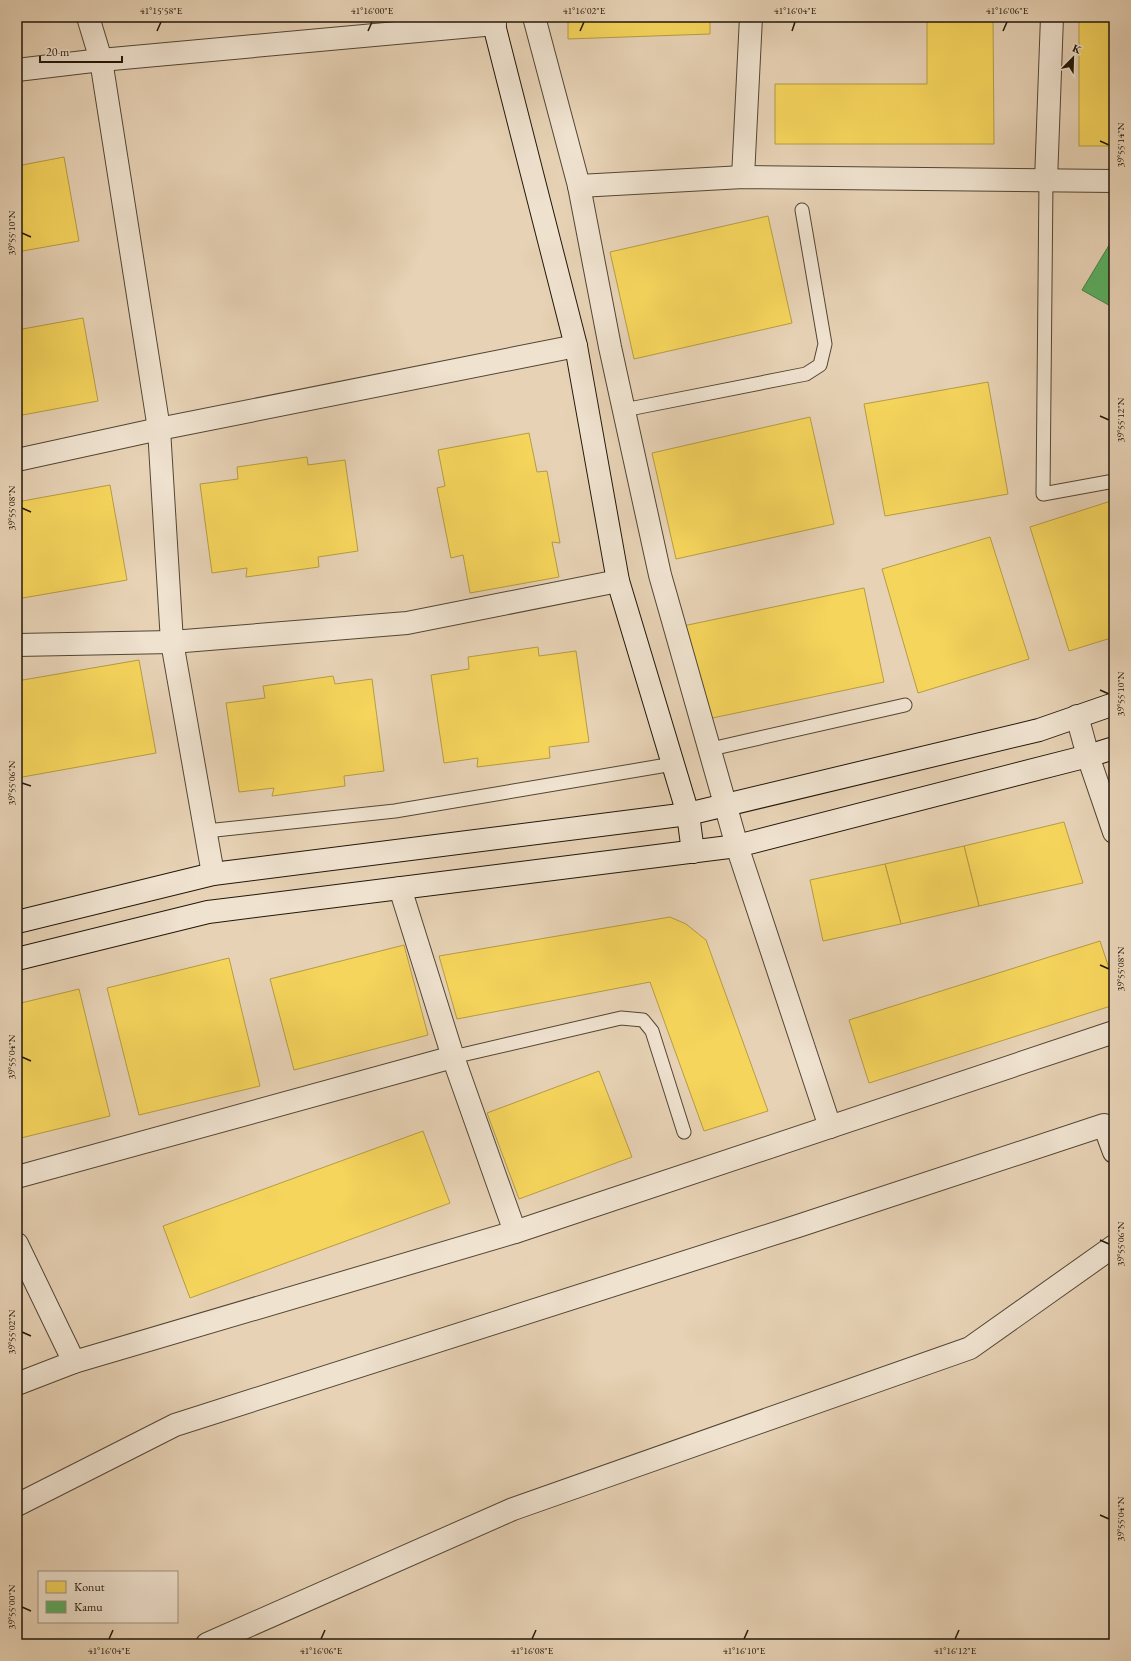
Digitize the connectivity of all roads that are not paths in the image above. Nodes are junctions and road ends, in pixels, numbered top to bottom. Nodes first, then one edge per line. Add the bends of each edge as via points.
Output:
1 (88, 17) edge
2 (534, 17) edge
3 (750, 17) edge
4 (1052, 17) edge
5 (494, 21) edge
6 (101, 60) junction
7 (17, 70) edge
8 (743, 177) junction
9 (1046, 181) junction
10 (1114, 181) edge
11 (579, 186) junction
12 (802, 210) dead end
13 (576, 346) junction
14 (624, 410) junction
15 (159, 429) junction
16 (17, 460) edge
17 (1114, 481) edge
18 (618, 581) junction
19 (172, 642) junction
20 (17, 645) edge
21 (1114, 704) edge
22 (905, 705) dead end
23 (1076, 716) junction
24 (1114, 748) edge
25 (710, 749) junction
26 (1088, 756) junction
27 (673, 764) junction
28 (727, 805) junction
29 (688, 814) junction
30 (206, 831) junction
31 (1114, 832) edge
32 (737, 846) junction
33 (693, 852) junction
34 (213, 874) junction
35 (400, 888) junction
36 (17, 922) edge
37 (17, 959) edge
38 (1114, 1032) edge
39 (453, 1057) junction
40 (830, 1127) junction
41 (684, 1132) dead end
42 (1114, 1152) edge
43 (17, 1177) edge
44 (515, 1232) junction
45 (17, 1244) edge
46 (1114, 1246) edge
47 (74, 1362) junction
48 (17, 1384) edge
49 (17, 1505) edge
50 (207, 1644) edge

1 - 6 street
2 - 11 street
3 - 8 street
4 - 9 street
5 - 6 street
5 - 13 street
6 - 7 street
6 - 15 street
8 - 9 street
8 - 11 street
9 - 10 street
9 - 17 lane via 1043,494
11 - 14 street
12 - 14 lane via 825,344 820,365 806,374
13 - 15 street
13 - 18 street
14 - 25 street via 660,575
15 - 16 street
15 - 19 street
18 - 19 street via 406,623
18 - 27 street
19 - 20 street
19 - 30 street
21 - 23 street
22 - 25 lane
23 - 26 street
23 - 28 street via 1039,730
24 - 26 street
25 - 28 street
26 - 31 street
26 - 32 street
27 - 29 street
27 - 30 lane via 395,811
28 - 29 street
28 - 32 street
29 - 33 street
29 - 34 street
30 - 34 street
32 - 33 street
32 - 40 street
33 - 35 street
34 - 36 street
35 - 37 street via 208,912
35 - 39 street
38 - 40 street
39 - 41 lane via 620,1018 643,1020 652,1031
39 - 43 street
39 - 44 street
40 - 44 street
42 - 49 street via 1104,1125 175,1424
44 - 47 street
45 - 47 street
46 - 50 street via 970,1348 514,1509
47 - 48 street

